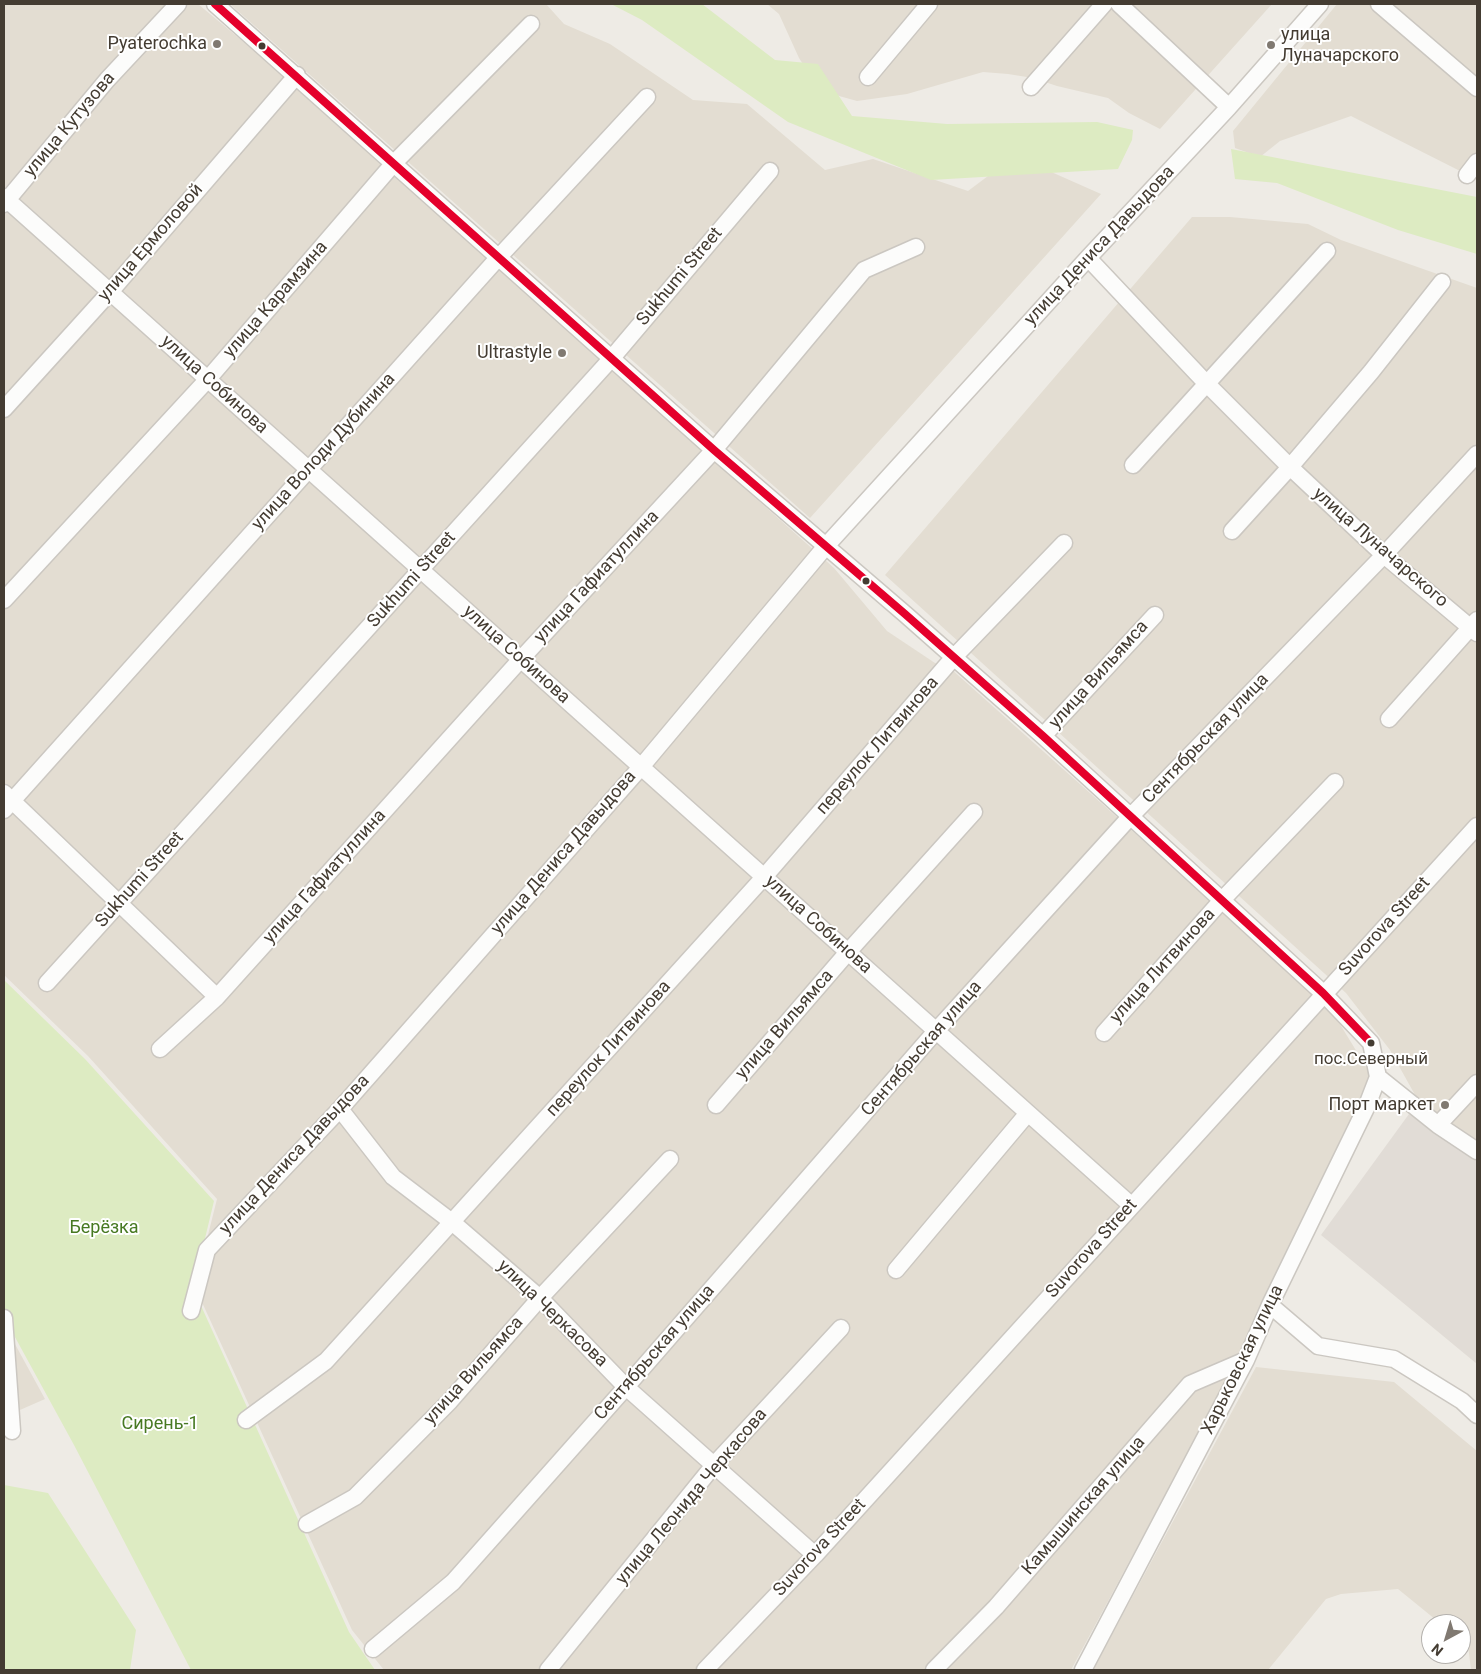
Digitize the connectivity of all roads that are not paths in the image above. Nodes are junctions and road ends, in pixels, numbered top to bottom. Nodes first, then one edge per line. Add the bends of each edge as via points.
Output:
1 (178, 4) edge
2 (215, 4) edge
3 (929, 4) edge
4 (1104, 4) edge
5 (1119, 4) edge
6 (1320, 4) edge
7 (1380, 4) edge
8 (530, 24) dead end
9 (297, 75) junction
10 (868, 77) dead end
11 (1031, 87) dead end
12 (1477, 88) edge
13 (647, 97) dead end
14 (1229, 107) junction
15 (1477, 162) edge
16 (394, 163) junction
17 (770, 171) dead end
18 (1467, 175) dead end
19 (5, 200) edge
20 (916, 248) dead end
21 (1327, 251) dead end
22 (498, 258) junction
23 (1088, 258) junction
24 (1442, 282) dead end
25 (110, 292) junction
26 (611, 359) junction
27 (208, 379) junction
28 (1206, 383) junction
29 (4, 409) edge
30 (714, 450) junction
31 (1477, 454) edge
32 (1133, 465) dead end
33 (1290, 467) junction
34 (308, 469) junction
35 (1232, 531) dead end
36 (1064, 543) dead end
37 (826, 546) junction
38 (1384, 554) junction
39 (421, 570) junction
40 (4, 600) edge
41 (1155, 615) dead end
42 (1475, 627) edge
43 (954, 657) junction
44 (521, 659) junction
45 (1389, 719) dead end
46 (1044, 736) junction
47 (640, 767) junction
48 (1334, 782) dead end
49 (7, 801) edge
50 (974, 812) dead end
51 (1130, 817) junction
52 (1477, 826) edge
53 (764, 877) junction
54 (1222, 900) junction
55 (119, 902) junction
56 (848, 952) junction
57 (47, 983) dead end
58 (1324, 993) junction
59 (217, 997) junction
60 (936, 1031) junction
61 (1104, 1033) dead end
62 (160, 1049) dead end
63 (1378, 1077) junction
64 (1477, 1083) edge
65 (716, 1105) dead end
66 (340, 1109) junction
67 (1028, 1113) junction
68 (1438, 1125) junction
69 (1477, 1151) edge
70 (670, 1159) dead end
71 (1132, 1206) junction
72 (452, 1222) junction
73 (896, 1270) dead end
74 (540, 1298) junction
75 (1270, 1305) junction
76 (191, 1311) dead end
77 (4, 1318) edge
78 (841, 1328) dead end
79 (1246, 1360) junction
80 (626, 1387) junction
81 (1477, 1415) edge
82 (246, 1420) dead end
83 (12, 1431) dead end
84 (714, 1466) junction
85 (307, 1524) dead end
86 (815, 1555) junction
87 (373, 1649) dead end
88 (548, 1670) edge
89 (705, 1670) edge
90 (934, 1670) edge
91 (1083, 1670) edge

1 - 19 street, улица Кутузова via 107,80
2 - 9 street, улица Литвинова
3 - 10 street
4 - 11 street
5 - 14 street
6 - 14 street, улица Дениса Давыдова
7 - 12 street
8 - 16 street, улица Карамзина
9 - 16 street, улица Литвинова
9 - 25 street, улица Ермоловой
13 - 22 street, улица Володи Дубинина
14 - 23 street, улица Дениса Давыдова
15 - 18 street
16 - 22 street, улица Литвинова
16 - 27 street, улица Карамзина
17 - 26 street, Sukhumi Street
19 - 25 street, улица Собинова
20 - 30 street, улица Гафиатуллина via 864,270
21 - 28 street
22 - 26 street, улица Литвинова
22 - 34 street, улица Володи Дубинина
23 - 28 street, улица Луначарского
23 - 37 street, улица Дениса Давыдова
24 - 33 street
25 - 27 street, улица Собинова
25 - 29 street, улица Ермоловой
26 - 30 street, улица Литвинова
26 - 39 street, Sukhumi Street
27 - 34 street, улица Собинова
27 - 40 street, улица Карамзина
28 - 32 street
28 - 33 street, улица Луначарского
30 - 37 street, улица Литвинова
30 - 44 street, улица Гафиатуллина
31 - 38 street, Сентябрьская улица
33 - 35 street
33 - 38 street, улица Луначарского
34 - 39 street, улица Собинова
34 - 49 street, улица Володи Дубинина
36 - 43 street, переулок Литвинова
37 - 43 street, улица Литвинова
37 - 47 street, улица Дениса Давыдова
38 - 42 street, улица Луначарского
38 - 51 street, Сентябрьская улица
39 - 44 street, улица Собинова
39 - 55 street, Sukhumi Street
41 - 46 street, улица Вильямса
42 - 45 street, улица Луначарского
43 - 46 street, улица Литвинова
43 - 53 street, переулок Литвинова
44 - 47 street, улица Собинова
44 - 59 street, улица Гафиатуллина
46 - 51 street, улица Литвинова
47 - 53 street, улица Собинова
47 - 66 street, улица Дениса Давыдова
48 - 54 street, улица Литвинова
49 - 55 street
50 - 56 street, улица Вильямса
51 - 54 street, улица Литвинова
51 - 60 street, Сентябрьская улица
52 - 58 street, Suvorova Street
53 - 56 street, улица Собинова
53 - 72 street, переулок Литвинова
54 - 58 street, улица Литвинова
54 - 61 street, улица Литвинова
55 - 57 street, Sukhumi Street
55 - 59 street
56 - 60 street, улица Собинова
56 - 65 street, улица Вильямса
58 - 63 street, улица Литвинова via 1371,1043
58 - 71 street, Suvorova Street
59 - 62 street, улица Гафиатуллина
60 - 67 street, улица Собинова
60 - 80 street, Сентябрьская улица
63 - 68 street
63 - 75 street, Харьковская улица
64 - 68 street
66 - 72 street, улица Черкасова via 393,1177
66 - 76 street, улица Дениса Давыдова via 207,1250
67 - 71 street, улица Собинова
67 - 73 street
68 - 69 street
70 - 74 street, улица Вильямса
71 - 86 street, Suvorova Street
72 - 74 street, улица Черкасова
72 - 82 street, переулок Литвинова via 326,1361
74 - 80 street, улица Черкасова
74 - 85 street, улица Вильямса via 450,1400 355,1497
75 - 79 street, Харьковская улица
75 - 81 street via 1318,1346 1394,1359 1462,1401
77 - 83 street
78 - 84 street, улица Леонида Черкасова
79 - 90 street, Камышинская улица via 1190,1384 996,1607
79 - 91 street, Харьковская улица
80 - 84 street, улица Черкасова
80 - 87 street, Сентябрьская улица via 453,1582
84 - 86 street, улица Черкасова
84 - 88 street, улица Леонида Черкасова
86 - 89 street, Suvorova Street

